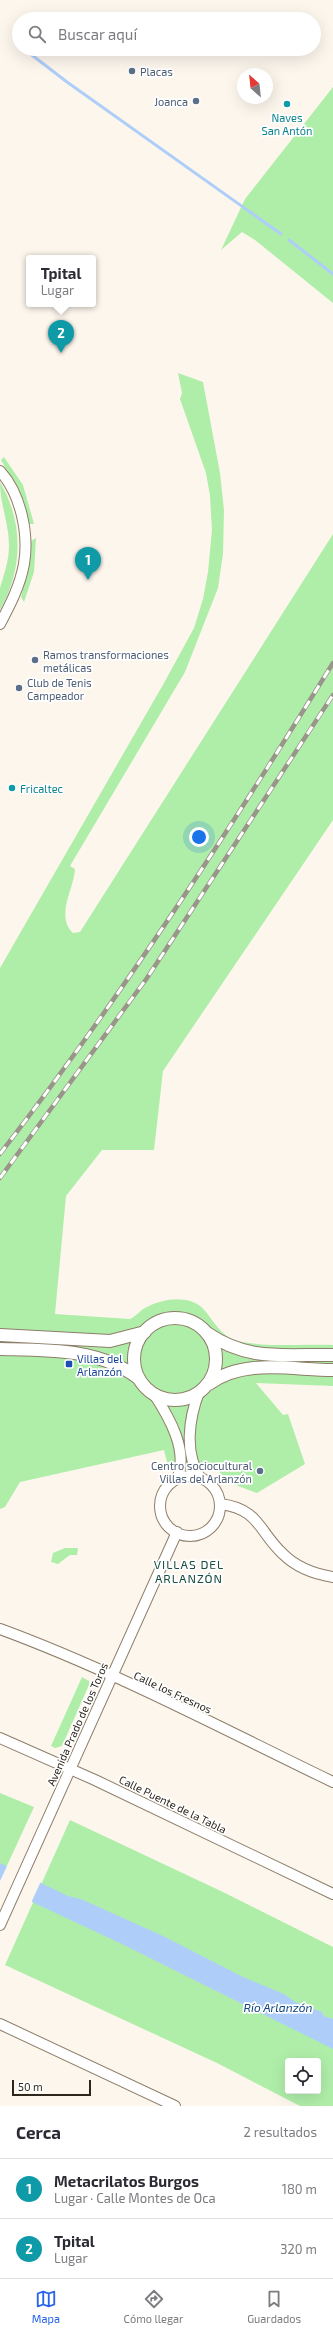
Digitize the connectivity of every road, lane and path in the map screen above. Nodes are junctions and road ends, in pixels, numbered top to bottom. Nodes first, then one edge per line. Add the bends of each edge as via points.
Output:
1 (0, 471) edge
2 (0, 624) edge
3 (202, 1329) junction
4 (144, 1332) junction
5 (0, 1335) edge
6 (0, 1349) edge
7 (333, 1355) edge
8 (333, 1370) edge
9 (138, 1378) junction
10 (202, 1389) junction
11 (154, 1394) junction
12 (200, 1477) junction
13 (176, 1479) junction
14 (220, 1504) junction
15 (177, 1532) junction
16 (333, 1577) edge
17 (0, 1629) edge
18 (112, 1676) junction
19 (0, 1738) edge
20 (70, 1769) junction
21 (333, 1782) edge
22 (333, 1894) edge
23 (0, 1925) edge
24 (0, 2024) edge
25 (175, 2106) edge

1 - 2 street via 16,499 25,539 24,564 19,583
3 - 4 street via 192,1322 179,1319 161,1322
3 - 7 street via 221,1342 245,1352
3 - 10 street via 210,1339 215,1357 213,1375
4 - 5 street via 110,1341
4 - 9 street via 134,1354
6 - 9 street via 95,1356 119,1364
8 - 10 street via 241,1369 218,1377
9 - 11 street
10 - 11 street via 188,1398 176,1400 164,1399
10 - 12 street via 190,1425 196,1470
11 - 13 street via 168,1415 174,1432 180,1466
12 - 13 street
12 - 14 street via 214,1487
13 - 15 street via 164,1492 160,1510 168,1526
14 - 15 street via 220,1513 210,1528 193,1535
14 - 16 street via 246,1510 273,1544 294,1563 306,1570
15 - 18 street, Avenida Prado de los Toros
17 - 18 street, Calle los Fresnos
18 - 20 street, Avenida Prado de los Toros
18 - 21 street, Calle los Fresnos
19 - 20 street, Calle Puente de la Tabla
20 - 22 street, Calle Puente de la Tabla
20 - 23 street, Avenida Prado de los Toros
24 - 25 street

